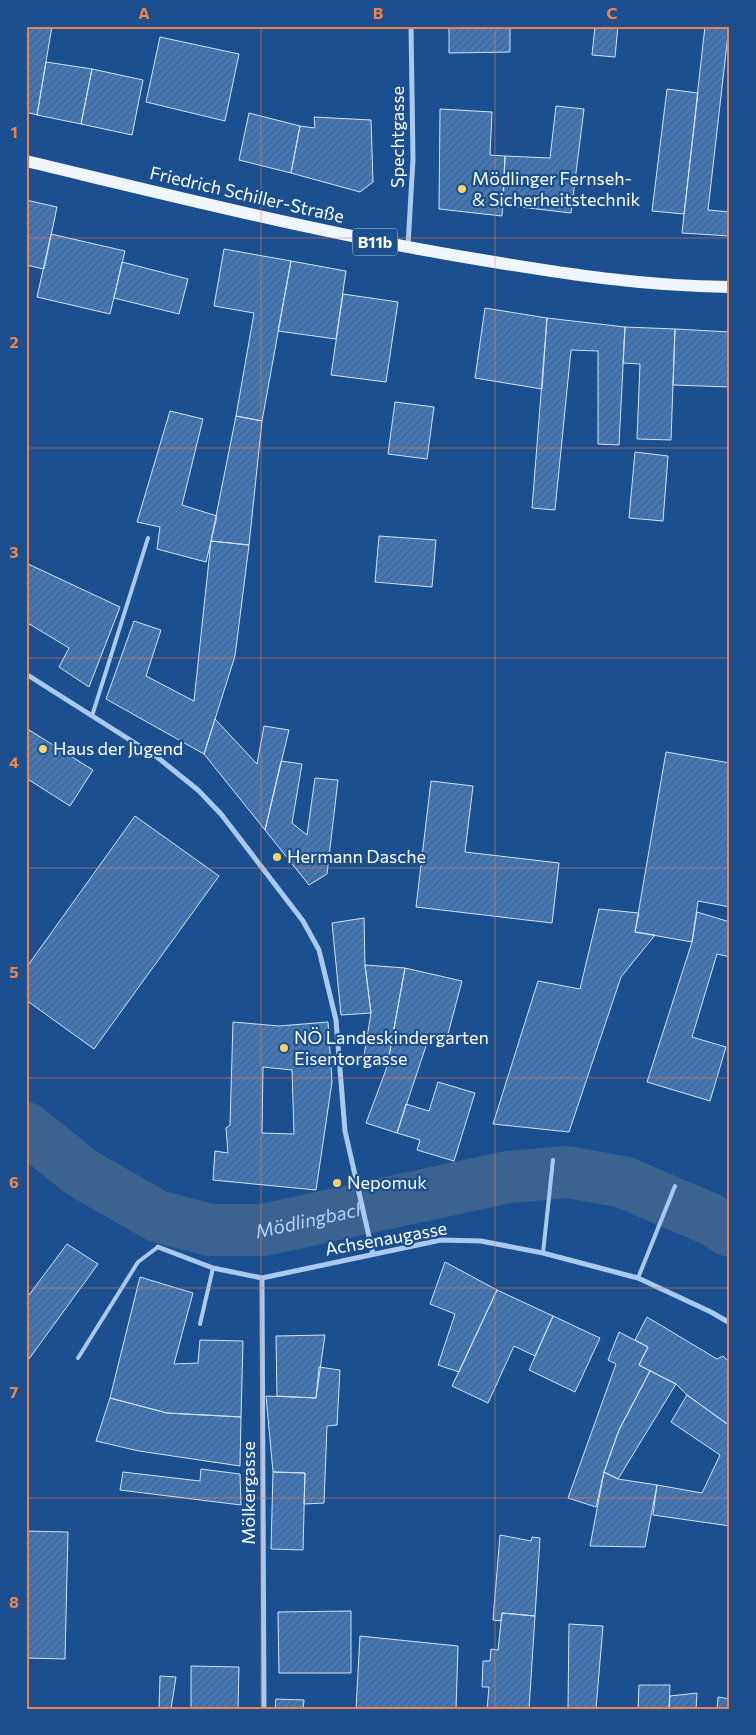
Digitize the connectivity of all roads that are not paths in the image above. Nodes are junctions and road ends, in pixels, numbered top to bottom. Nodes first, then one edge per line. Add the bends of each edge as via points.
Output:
1 (411, 26) edge
2 (26, 161) edge
3 (408, 248) junction
4 (730, 286) edge
5 (148, 538) dead end
6 (26, 674) edge
7 (92, 716) junction
8 (553, 1160) dead end
9 (675, 1186) dead end
10 (158, 1247) joint
11 (542, 1253) junction
12 (373, 1254) junction
13 (213, 1268) junction
14 (262, 1278) junction
15 (638, 1278) junction
16 (730, 1323) edge
17 (200, 1324) dead end
18 (78, 1358) dead end
19 (264, 1709) edge

1 - 3 street, Spechtgasse via 413,159
2 - 3 main road, Friedrich Schiller-Straße / B11b
3 - 4 main road, Friedrich Schiller-Straße / B11b via 591,278 676,286
5 - 7 lane
6 - 7 street
7 - 12 street via 157,757 198,790 272,878 319,950 336,1020 345,1131
8 - 11 lane
9 - 15 lane
10 - 13 street, Achsenaugasse
10 - 18 lane via 138,1262
11 - 12 street, Achsenaugasse via 481,1241 441,1240
11 - 15 street, Achsenaugasse
12 - 14 street, Achsenaugasse
13 - 14 street, Achsenaugasse
13 - 17 lane
14 - 19 street, Mölkergasse
15 - 16 street, Achsenaugasse

